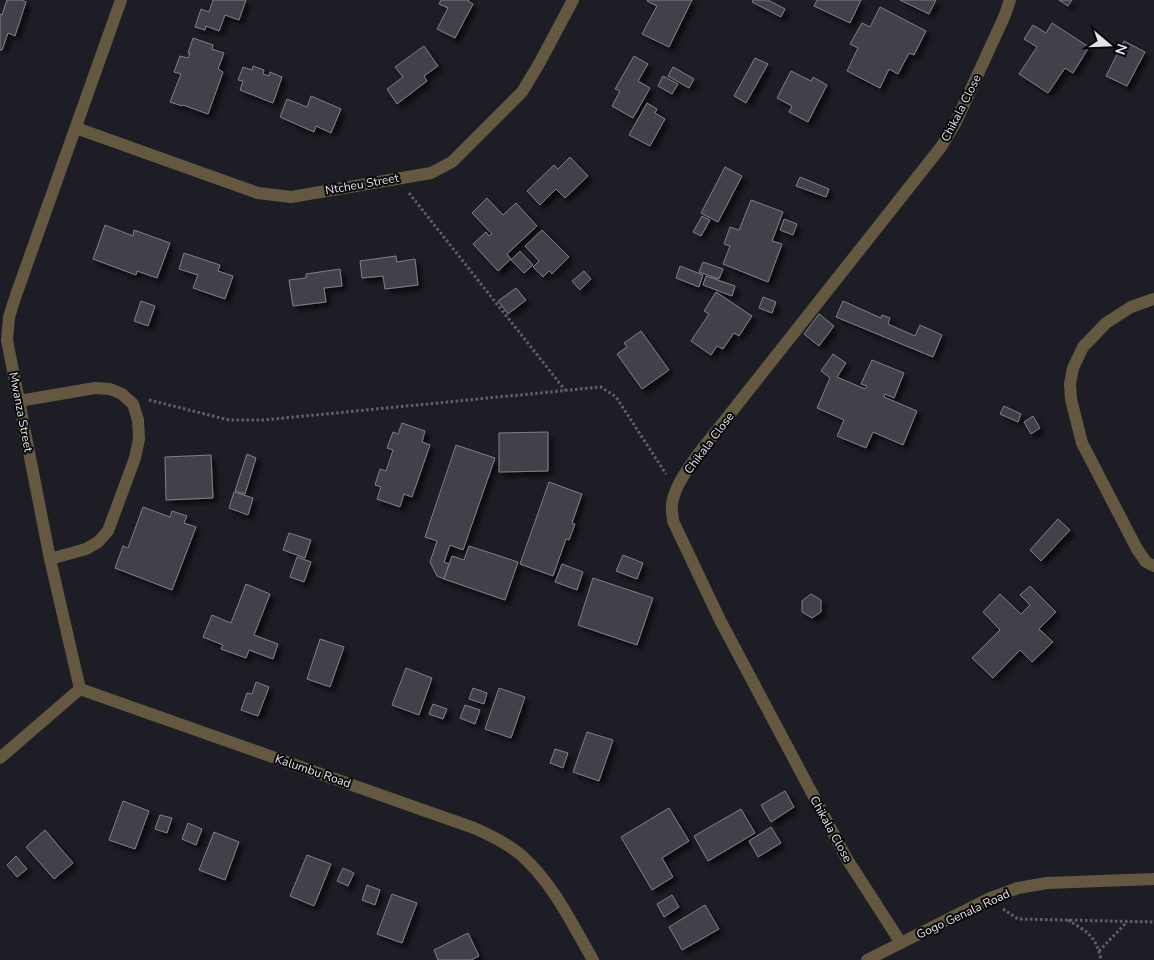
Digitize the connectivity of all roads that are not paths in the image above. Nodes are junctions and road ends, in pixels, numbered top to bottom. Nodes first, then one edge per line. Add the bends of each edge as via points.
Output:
1 (121, 0) edge
2 (573, 0) edge
3 (1010, 0) edge
4 (76, 128) junction
5 (1154, 299) edge
6 (4, 316) edge
7 (19, 401) junction
8 (50, 559) junction
9 (1154, 566) edge
10 (80, 689) junction
11 (0, 758) edge
12 (1154, 879) edge
13 (902, 943) junction
14 (593, 960) edge
15 (867, 960) edge

1 - 4 street, Mwanza Street
2 - 4 street, Ntcheu Street via 522,92 452,162 431,172 291,196 258,193
3 - 13 street, Chikala Close via 955,124 941,147 699,454 676,490 672,506 673,521 720,620 847,859
4 - 6 street, Mwanza Street
5 - 9 street via 1131,307 1106,323 1083,347 1070,384 1082,443 1137,549 1146,562
6 - 7 street, Mwanza Street
7 - 8 street, Mwanza Street
7 - 8 street via 95,388 110,389 133,404 138,420 135,458 108,531 86,549
8 - 10 street, Mwanza Street
10 - 11 street
10 - 14 street, Kalumbu Road via 464,824 498,839 539,873
12 - 13 street, Gogo Genala Road via 1047,882 1018,888 988,899
13 - 15 street, Gogo Genala Road

